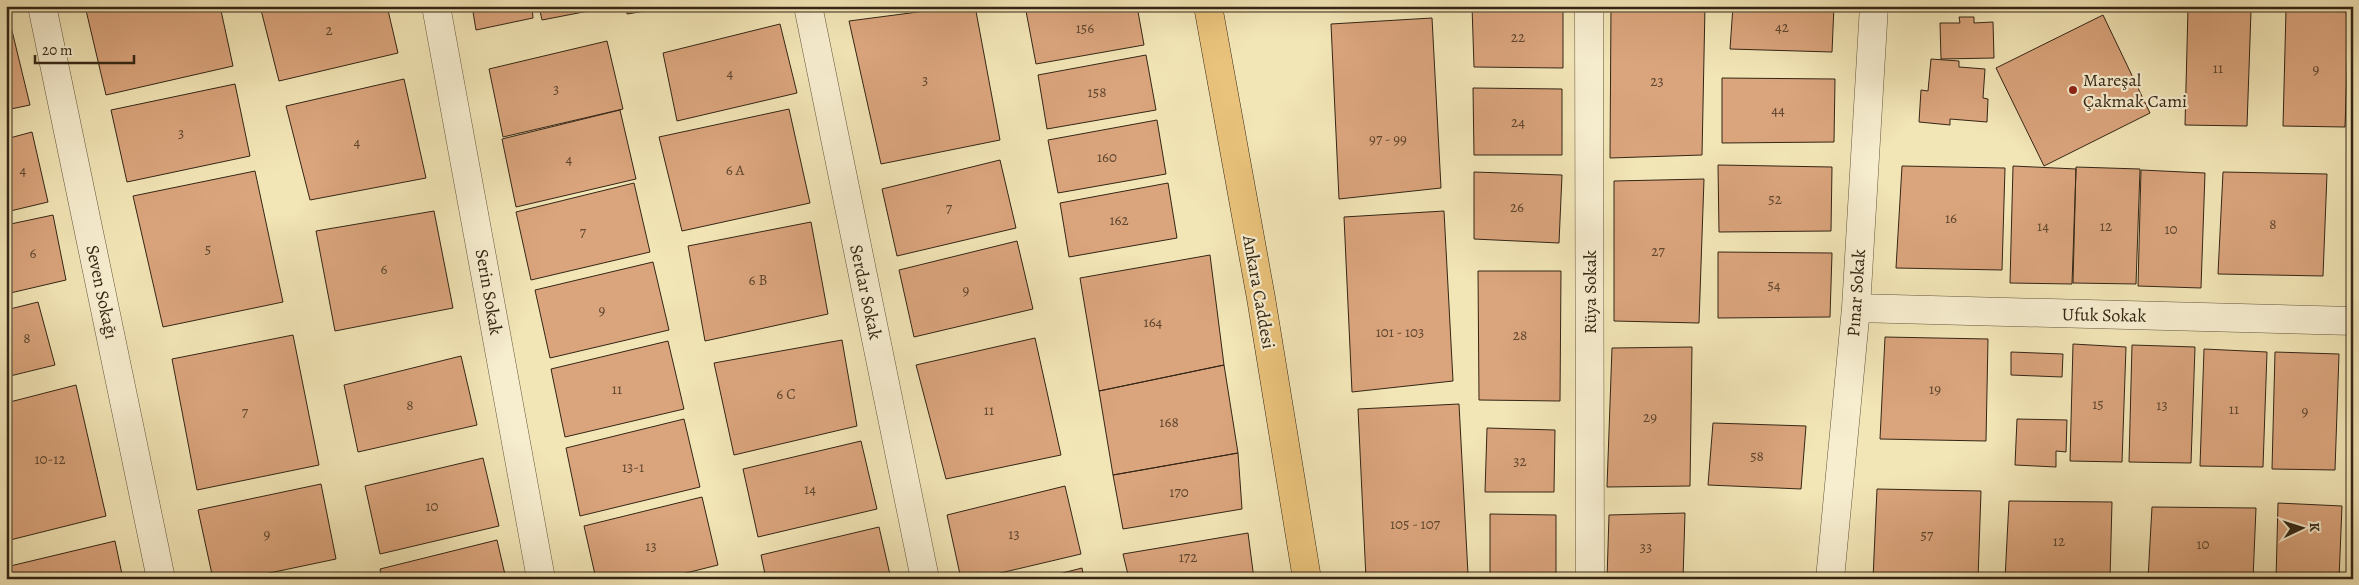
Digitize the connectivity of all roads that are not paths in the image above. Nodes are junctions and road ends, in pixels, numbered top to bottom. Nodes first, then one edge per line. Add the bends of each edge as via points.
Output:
1 (42, 6) edge
2 (436, 6) edge
3 (808, 6) edge
4 (1208, 6) edge
5 (1589, 6) edge
6 (1874, 6) edge
7 (1856, 308) junction
8 (2353, 321) edge
9 (162, 579) edge
10 (541, 579) edge
11 (924, 579) edge
12 (1307, 579) edge
13 (1590, 579) edge
14 (1830, 579) edge

1 - 9 street, Seven Sokağı
2 - 10 street, Serin Sokak
3 - 11 street, Serdar Sokak
4 - 12 main road, Ankara Caddesi via 1261,298
5 - 13 street, Rüya Sokak
6 - 7 street, Pınar Sokak
7 - 8 street, Ufuk Sokak
7 - 14 street, Pınar Sokak

